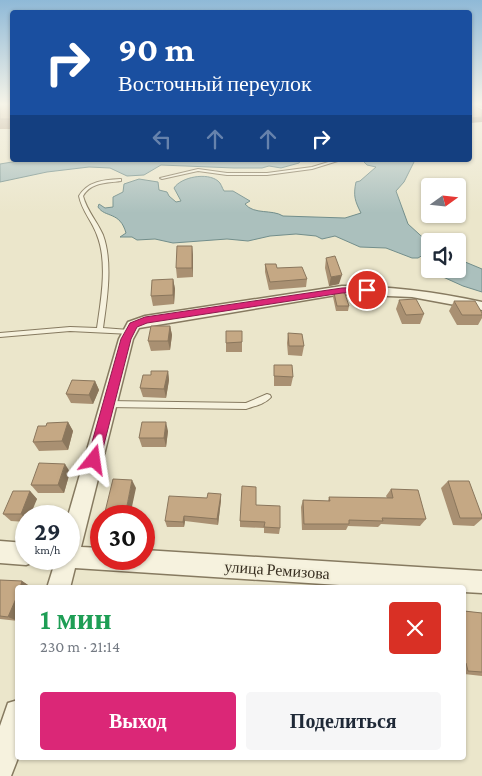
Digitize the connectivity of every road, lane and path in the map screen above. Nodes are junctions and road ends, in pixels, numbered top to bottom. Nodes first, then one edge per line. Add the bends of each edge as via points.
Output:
1 (332, 162) edge
2 (162, 178) dead end
3 (120, 180) dead end
4 (482, 306) edge
5 (100, 330) junction
6 (129, 332) junction
7 (0, 335) edge
8 (267, 397) dead end
9 (108, 404) junction
10 (80, 510) edge
11 (0, 552) edge
12 (15, 553) edge
13 (155, 562) edge
14 (64, 570) edge
15 (482, 582) edge
16 (59, 585) edge
17 (15, 722) edge
18 (0, 768) edge

1 - 2 lane via 275,173 227,174 198,170
3 - 5 lane via 86,187 81,196 96,224 102,246 104,296
4 - 6 street via 442,297 342,290 145,320 133,325
5 - 6 lane
5 - 7 lane
6 - 9 street
8 - 9 lane via 246,406
9 - 10 street
11 - 12 street
13 - 15 street, улица Ремизова
14 - 16 street
17 - 18 street

